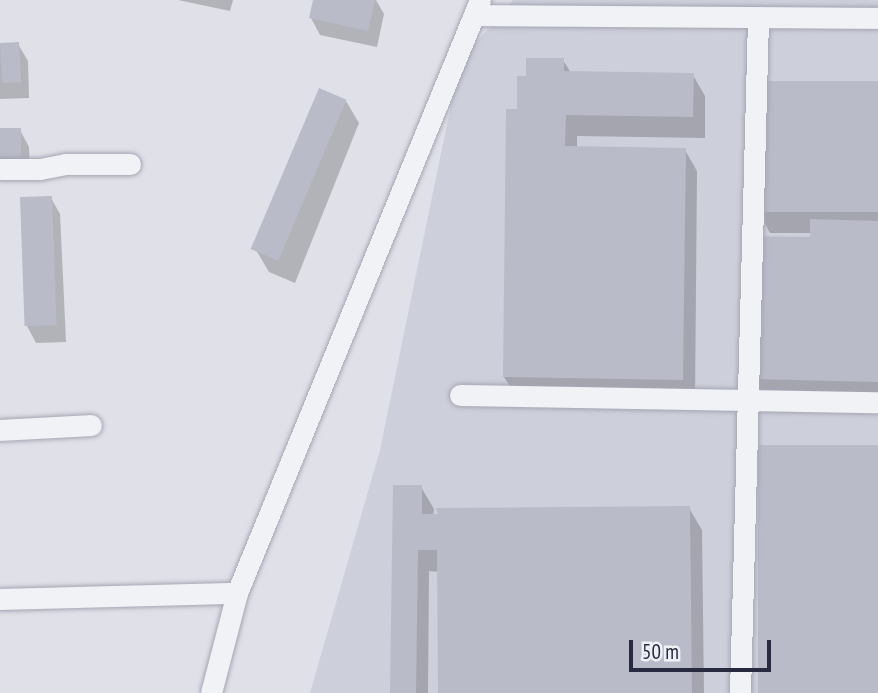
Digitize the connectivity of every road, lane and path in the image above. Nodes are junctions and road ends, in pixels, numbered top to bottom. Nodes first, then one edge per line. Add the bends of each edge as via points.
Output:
1 (477, 8) edge
2 (758, 18) junction
3 (878, 18) edge
4 (130, 164) dead end
5 (0, 169) edge
6 (460, 395) dead end
7 (748, 401) junction
8 (878, 402) edge
9 (91, 425) dead end
10 (0, 430) edge
11 (237, 593) junction
12 (0, 599) edge
13 (211, 693) edge
14 (740, 693) edge

1 - 2 street
1 - 11 street
2 - 3 street
2 - 7 street
4 - 5 street
6 - 7 street
7 - 8 street
7 - 14 street
9 - 10 street
11 - 12 street
11 - 13 street

